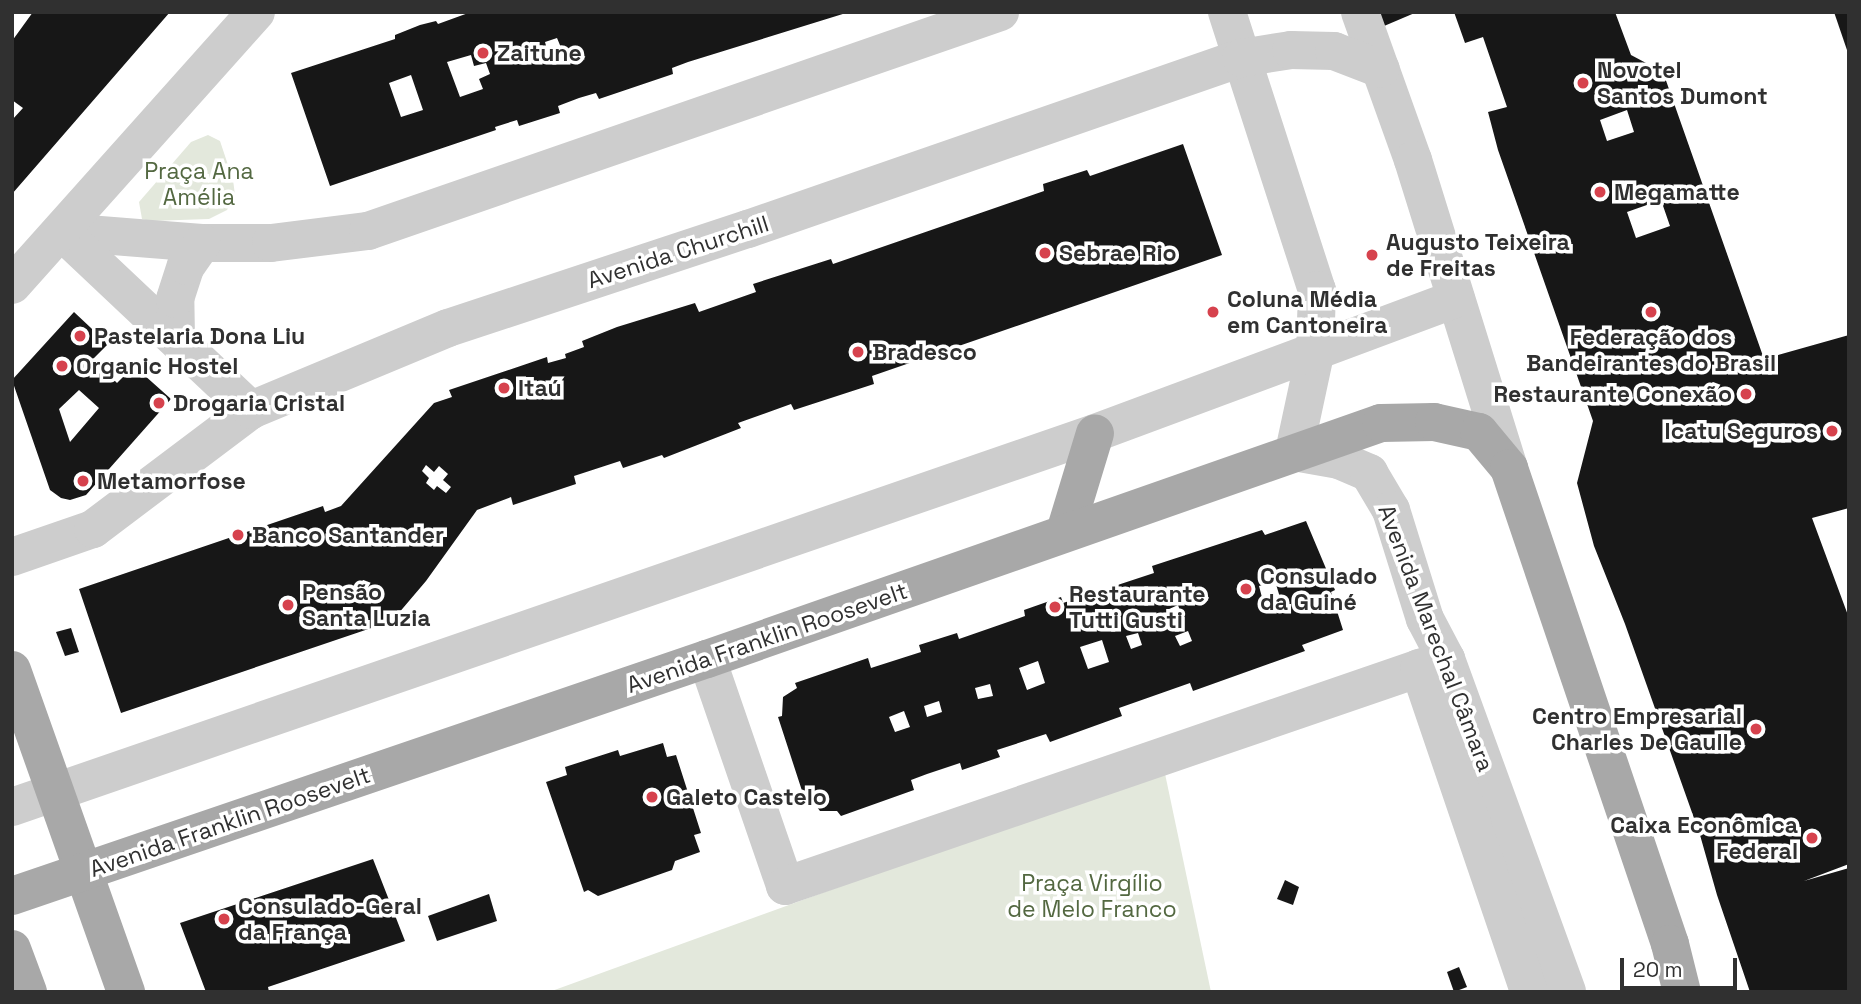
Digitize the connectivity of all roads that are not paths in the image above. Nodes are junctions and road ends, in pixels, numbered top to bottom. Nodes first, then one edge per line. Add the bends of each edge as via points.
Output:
1 (256, 12) edge
2 (1000, 12) edge
3 (1227, 12) edge
4 (1360, 12) edge
5 (1241, 58) junction
6 (1381, 69) junction
7 (62, 232) junction
8 (202, 243) junction
9 (12, 285) edge
10 (1457, 299) junction
11 (176, 338) junction
12 (1315, 354) junction
13 (251, 410) junction
14 (1095, 433) junction
15 (1294, 452) junction
16 (1509, 468) junction
17 (1066, 532) junction
18 (12, 557) edge
19 (707, 659) junction
20 (1432, 664) junction
21 (12, 670) edge
22 (56, 792) junction
23 (12, 807) edge
24 (83, 872) junction
25 (12, 896) edge
26 (12, 949) edge
27 (28, 992) edge
28 (126, 992) edge
29 (1529, 992) edge
30 (1567, 992) edge
31 (1682, 992) edge

1 - 7 street
2 - 8 street via 368,231 271,243
3 - 5 street
4 - 6 street
5 - 6 street, Avenida Churchill via 1292,50 1334,51
5 - 12 street via 1317,290
5 - 13 street, Avenida Churchill via 448,328
6 - 10 street
7 - 8 street
7 - 9 street
7 - 11 street
8 - 11 street via 186,266 175,299
10 - 12 street
10 - 16 street
11 - 13 street
12 - 14 street
12 - 15 street
13 - 18 street, Avenida Churchill via 93,529
14 - 17 main road
14 - 22 street
15 - 16 main road, Avenida Franklin Roosevelt via 1381,423 1434,422 1479,432
15 - 17 main road, Avenida Franklin Roosevelt
15 - 20 street, Avenida Marechal Câmara via 1339,460 1368,473 1391,510 1425,619
16 - 31 main road via 1670,944
17 - 19 main road, Avenida Franklin Roosevelt
19 - 20 street via 785,886
19 - 24 main road, Avenida Franklin Roosevelt
20 - 29 street, Avenida Marechal Câmara
20 - 30 street, Avenida Marechal Câmara
21 - 22 main road
22 - 23 street
22 - 24 main road
24 - 25 main road, Avenida Franklin Roosevelt
24 - 28 main road
26 - 27 main road

